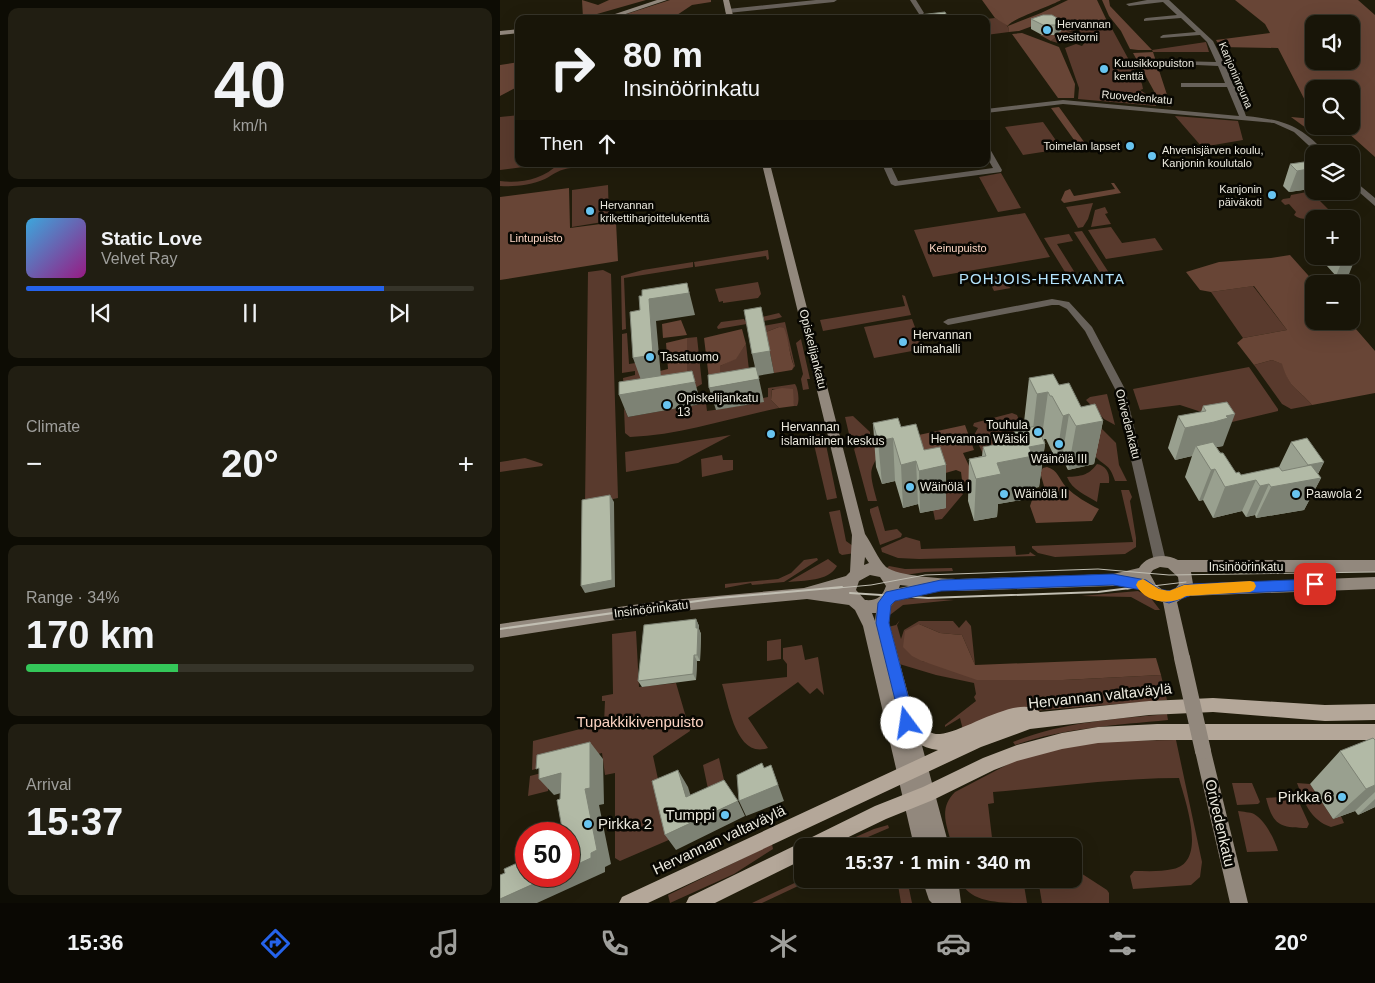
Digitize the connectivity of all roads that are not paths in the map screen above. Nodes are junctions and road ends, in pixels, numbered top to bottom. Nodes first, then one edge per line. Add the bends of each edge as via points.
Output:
1 (664, 0) edge
2 (726, 0) edge
3 (834, 0) edge
4 (913, 0) edge
5 (1164, 0) edge
6 (1129, 4) dead end
7 (728, 10) junction
8 (921, 13) edge
9 (616, 15) edge
10 (730, 15) edge
11 (1182, 16) junction
12 (1146, 20) dead end
13 (515, 31) edge
14 (500, 33) edge
15 (1201, 33) junction
16 (1163, 37) dead end
17 (1177, 63) dead end
18 (1221, 64) junction
19 (1184, 85) dead end
20 (1231, 85) junction
21 (990, 111) edge
22 (1242, 118) junction
23 (1313, 145) edge
24 (990, 156) edge
25 (767, 167) edge
26 (887, 167) edge
27 (1360, 189) edge
28 (1375, 203) edge
29 (948, 322) dead end
30 (859, 534) junction
31 (1160, 561) junction
32 (1178, 566) junction
33 (1375, 566) edge
34 (886, 574) junction
35 (854, 577) junction
36 (1145, 579) junction
37 (1375, 583) edge
38 (941, 585) junction
39 (1184, 590) junction
40 (804, 594) junction
41 (1169, 597) junction
42 (887, 600) junction
43 (856, 602) junction
44 (500, 631) edge
45 (1375, 712) edge
46 (1064, 717) junction
47 (907, 723) junction
48 (1375, 732) edge
49 (912, 772) junction
50 (919, 797) junction
51 (828, 838) edge
52 (922, 838) edge
53 (937, 838) edge
54 (794, 855) edge
55 (933, 888) edge
56 (950, 888) edge
57 (628, 903) edge
58 (695, 903) edge
59 (947, 903) edge
60 (952, 903) edge
61 (1239, 903) edge

1 - 9 main road
2 - 7 main road
3 - 7 street
4 - 8 street
5 - 6 street
5 - 11 street, Kanjoninreuna
7 - 10 main road
11 - 12 street
11 - 15 street, Kanjoninreuna
13 - 14 main road
15 - 16 street
15 - 18 street, Kanjoninreuna via 1210,41
17 - 18 street
18 - 20 street, Kanjoninreuna
19 - 20 street
20 - 22 street, Kanjoninreuna
21 - 22 street, Ruovedenkatu via 1063,102
22 - 23 street, Ruovedenkatu via 1285,123
24 - 26 street via 998,170 895,184
25 - 30 main road, Opiskelijankatu
27 - 28 street
29 - 31 street, Orivedenkatu via 1052,302 1071,306 1080,323 1089,329 1120,389
30 - 34 main road, Opiskelijankatu
30 - 35 main road, Opiskelijankatu
31 - 32 main road
31 - 36 main road via 1149,564
32 - 33 main road, Insinöörinkatu
32 - 39 main road via 1186,580
34 - 35 main road via 869,569
34 - 38 main road
34 - 42 main road via 893,586
35 - 40 main road, Insinöörinkatu
35 - 43 main road via 848,590
36 - 38 main road
36 - 41 main road via 1156,594
37 - 39 main road, Insinöörinkatu
38 - 42 main road
39 - 41 main road
40 - 43 main road, Insinöörinkatu
40 - 44 main road, Insinöörinkatu via 661,608
41 - 61 main road, Orivedenkatu, bridge
42 - 43 main road via 873,607
42 - 47 main road via 882,623
43 - 49 main road via 870,626
45 - 46 main road, Hervannan valtaväylä via 1325,713 1213,705
46 - 47 main road via 1016,715 941,742 920,738
46 - 49 main road, Hervannan valtaväylä via 1014,726
47 - 49 main road
48 - 50 main road via 1098,735 1017,752
49 - 50 main road
49 - 57 main road, Hervannan valtaväylä
50 - 51 main road
50 - 52 main road
50 - 53 main road
54 - 58 main road
55 - 59 main road via 935,894
56 - 60 main road

